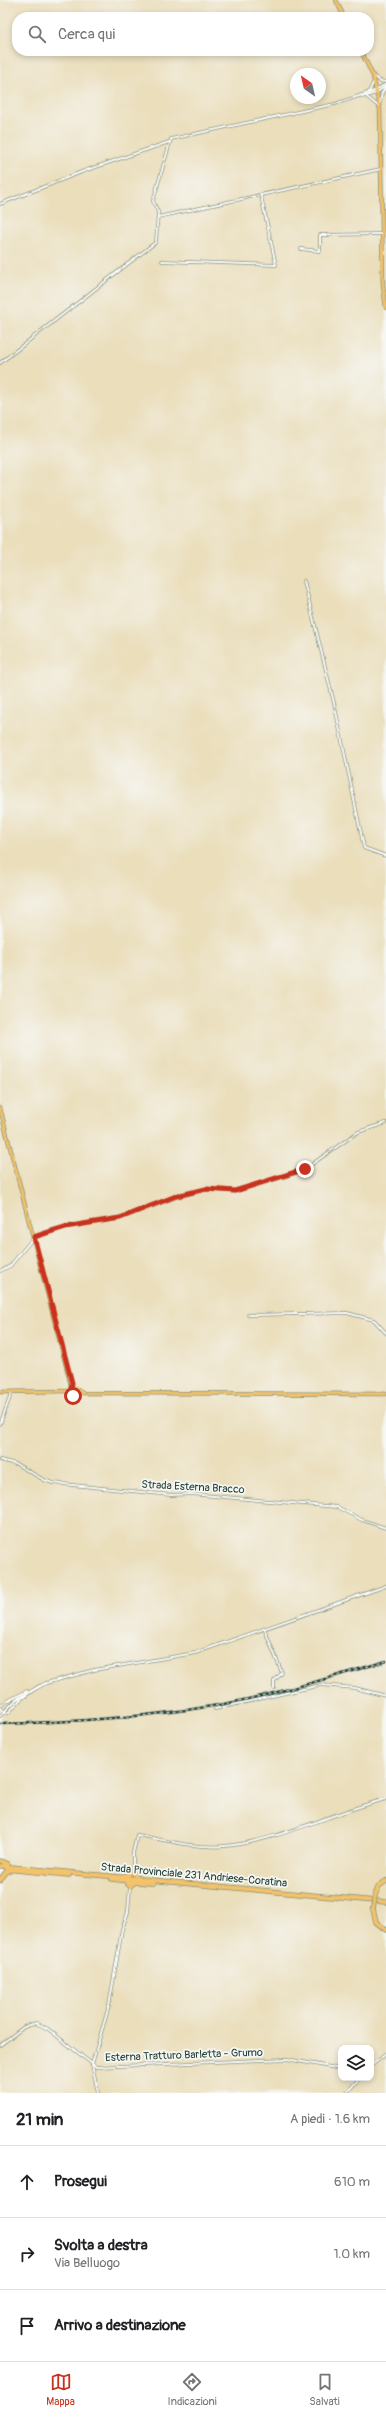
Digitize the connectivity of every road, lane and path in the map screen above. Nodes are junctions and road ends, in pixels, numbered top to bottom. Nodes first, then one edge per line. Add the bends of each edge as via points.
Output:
1 (336, 0) edge
2 (342, 12) edge
3 (363, 56) edge
4 (373, 76) junction
5 (386, 85) edge
6 (377, 91) junction
7 (368, 93) junction
8 (366, 96) junction
9 (359, 97) junction
10 (380, 109) junction
11 (168, 142) junction
12 (381, 169) junction
13 (261, 196) junction
14 (0, 204) edge
15 (158, 217) junction
16 (382, 234) junction
17 (301, 249) dead end
18 (162, 261) dead end
19 (386, 308) edge
20 (0, 363) edge
21 (304, 581) dead end
22 (386, 856) edge
23 (0, 1108) edge
24 (386, 1123) edge
25 (34, 1237) junction
26 (0, 1271) edge
27 (248, 1315) dead end
28 (386, 1333) edge
29 (0, 1392) edge
30 (12, 1392) junction
31 (74, 1392) junction
32 (386, 1394) edge
33 (0, 1424) edge
34 (0, 1460) edge
35 (386, 1528) edge
36 (386, 1586) edge
37 (264, 1628) junction
38 (40, 1685) junction
39 (274, 1688) dead end
40 (20, 1694) junction
41 (386, 1696) edge
42 (0, 1706) edge
43 (215, 1709) dead end
44 (0, 1716) edge
45 (386, 1798) edge
46 (0, 1861) edge
47 (0, 1867) edge
48 (11, 1867) junction
49 (20, 1870) junction
50 (133, 1872) junction
51 (96, 1875) junction
52 (104, 1878) junction
53 (0, 1880) edge
54 (386, 1881) edge
55 (154, 1882) junction
56 (130, 1886) junction
57 (386, 1904) edge
58 (386, 1930) edge
59 (0, 2045) edge
60 (386, 2054) edge
61 (92, 2064) junction
62 (374, 2064) edge
63 (338, 2068) edge
64 (357, 2081) edge
65 (98, 2093) edge
66 (346, 2093) edge

1 - 2 main road
3 - 4 main road
4 - 5 street
4 - 6 main road
4 - 7 street via 374,83
5 - 6 street
5 - 10 street via 381,96
6 - 7 street
6 - 8 street
6 - 10 main road
7 - 9 street
8 - 9 street
8 - 10 street via 373,99
9 - 11 street via 309,110 175,137
10 - 12 main road
11 - 14 street
11 - 15 street via 153,201
12 - 13 street
12 - 16 main road
13 - 15 street
13 - 18 street via 276,265
15 - 20 street via 156,242
16 - 17 street via 320,235 320,251
16 - 19 main road
21 - 22 street via 335,707 364,848
23 - 25 main road
24 - 25 street via 358,1132 305,1169 289,1175 235,1191 206,1189 176,1196 120,1218 65,1227
25 - 26 street via 10,1266
25 - 31 main road
27 - 28 street via 347,1314 374,1320
29 - 30 main road
30 - 31 main road
30 - 33 street
31 - 32 main road
34 - 35 street, Strada Esterna Bracco via 16,1464 53,1483 105,1490 191,1494 337,1507 362,1520
36 - 37 street
37 - 38 street via 195,1652 94,1670
37 - 39 street via 282,1673 274,1681
38 - 40 street
38 - 42 street via 20,1699 8,1713
40 - 42 street
40 - 44 street
41 - 43 street via 355,1688 321,1685
45 - 50 street via 297,1830 252,1842 224,1846 137,1835 133,1853
46 - 48 highway
47 - 48 highway, Strada Provinciale 231 Andriese-Coratina
47 - 49 highway, Strada Provinciale 231 Andriese-Coratina
48 - 51 highway, Strada Provinciale 231 Andriese-Coratina
49 - 52 highway, Strada Provinciale 231 Andriese-Coratina
49 - 53 highway via 8,1870
50 - 51 highway via 127,1876
50 - 55 highway via 136,1876
51 - 55 highway, Strada Provinciale 231 Andriese-Coratina
52 - 55 highway, Strada Provinciale 231 Andriese-Coratina
52 - 56 highway via 125,1881
54 - 58 highway, bridge via 379,1886 373,1909 376,1922
55 - 56 highway via 134,1882
55 - 57 highway, Strada Provinciale 231 Andriese-Coratina
56 - 61 street via 128,1912 122,1929 109,2006
59 - 61 street, Esterna Tratturo Barletta - Grumo via 24,2027 36,2022
60 - 62 street
61 - 63 street, Esterna Tratturo Barletta - Grumo via 103,2067 287,2059
61 - 65 street
64 - 66 street

